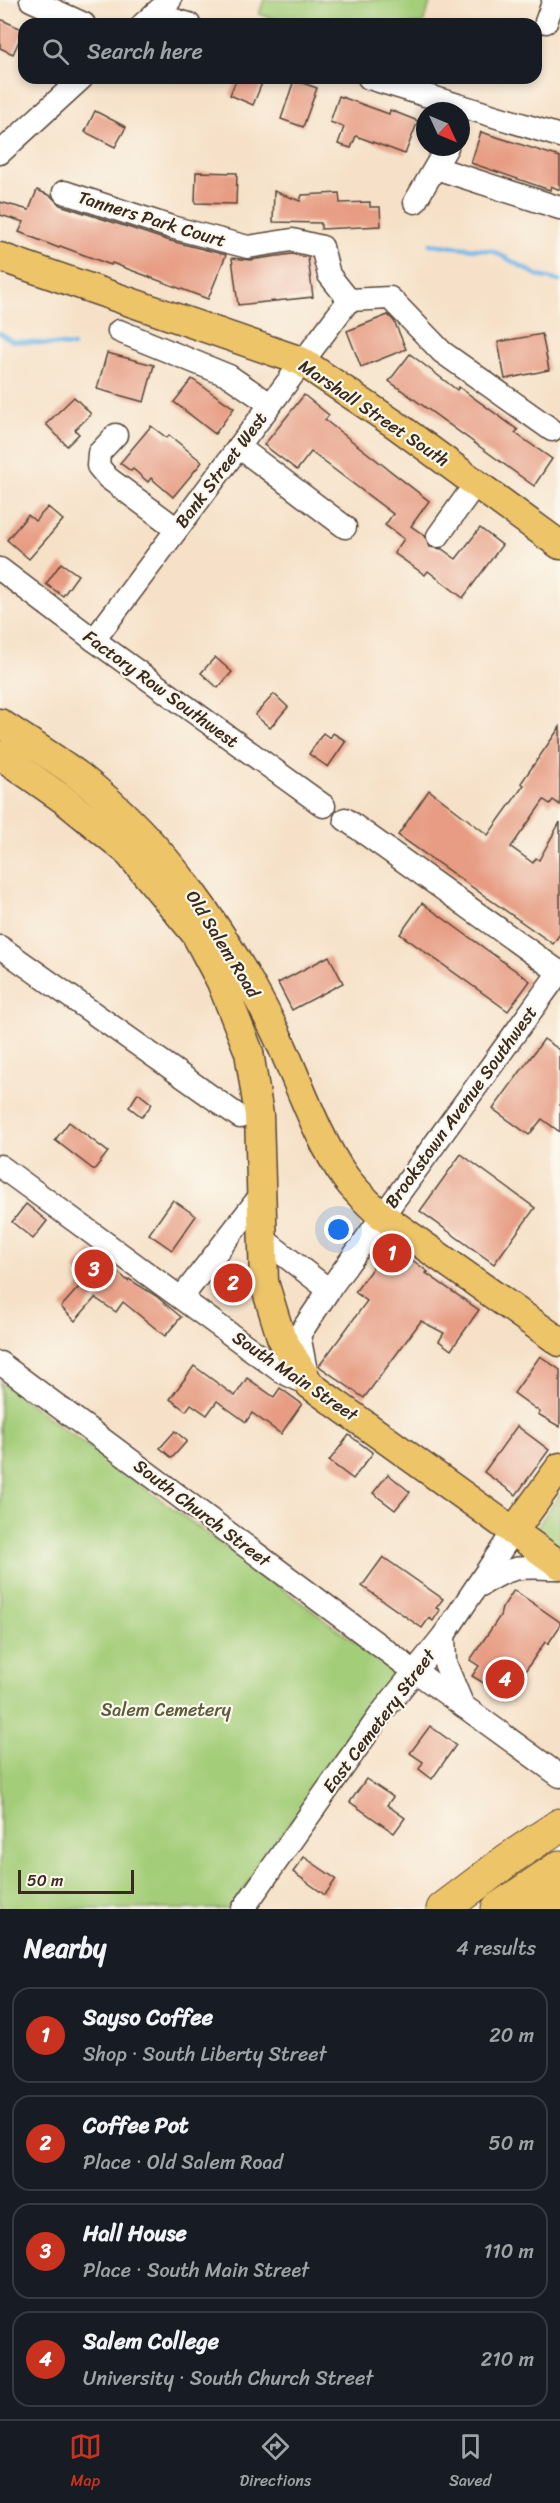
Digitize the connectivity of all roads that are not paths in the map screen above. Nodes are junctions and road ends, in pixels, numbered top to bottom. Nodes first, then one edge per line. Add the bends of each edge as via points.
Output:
1 (31, 0) edge
2 (554, 0) edge
3 (155, 13) edge
4 (71, 18) edge
5 (170, 18) edge
6 (546, 22) dead end
7 (75, 84) edge
8 (385, 84) edge
9 (431, 102) edge
10 (470, 116) edge
11 (560, 136) edge
12 (0, 153) edge
13 (442, 156) edge
14 (436, 168) junction
15 (64, 192) dead end
16 (415, 202) dead end
17 (560, 208) edge
18 (0, 257) edge
19 (348, 300) junction
20 (118, 332) dead end
21 (301, 362) junction
22 (270, 404) junction
23 (552, 430) dead end
24 (116, 435) dead end
25 (239, 447) junction
26 (476, 483) junction
27 (345, 527) dead end
28 (177, 529) junction
29 (438, 536) dead end
30 (560, 545) edge
31 (0, 569) edge
32 (94, 640) junction
33 (0, 723) edge
34 (0, 755) edge
35 (324, 806) dead end
36 (345, 819) dead end
37 (0, 947) edge
38 (560, 972) edge
39 (240, 1117) dead end
40 (0, 1166) edge
41 (261, 1195) junction
42 (382, 1216) junction
43 (261, 1238) junction
44 (329, 1290) junction
45 (182, 1297) junction
46 (560, 1342) edge
47 (0, 1363) edge
48 (310, 1385) junction
49 (560, 1467) edge
50 (513, 1532) junction
51 (560, 1566) edge
52 (479, 1586) junction
53 (444, 1635) junction
54 (409, 1667) junction
55 (463, 1707) junction
56 (560, 1776) edge
57 (560, 1824) edge
58 (560, 1867) edge
59 (560, 1896) edge
60 (243, 1909) edge
61 (443, 1909) edge
62 (498, 1909) edge
63 (541, 1909) edge

1 - 4 street
2 - 6 street
3 - 5 street
7 - 12 street
8 - 9 street
10 - 11 street
13 - 14 street
14 - 16 street
14 - 17 street
15 - 19 street, Tanners Park Court via 248,247 292,240 322,247 329,276
18 - 21 main road, Marshall Street South
19 - 21 street, Bank Street West
19 - 23 street via 390,298 442,352
20 - 22 street via 229,376
21 - 22 street, Bank Street West
21 - 26 main road, Marshall Street South via 396,424
22 - 25 street, Bank Street West
24 - 28 street via 99,453 98,466
25 - 27 street
25 - 28 street, Bank Street West
26 - 29 street
26 - 30 main road, Marshall Street South
28 - 32 street, Bank Street West
31 - 32 street, Factory Row Southwest
32 - 35 street, Factory Row Southwest
33 - 42 main road, Old Salem Road via 79,776 134,824 174,868 237,960 344,1175
34 - 41 main road, Old Salem Road via 63,799 127,852 195,933 221,982 249,1052 259,1115
36 - 38 street
37 - 39 street
38 - 42 street, Brookstown Avenue Southwest
40 - 45 street, South Main Street
41 - 43 main road, Old Salem Road
41 - 45 street
42 - 44 street, Brookstown Avenue Southwest
42 - 46 main road, Old Salem Road
43 - 44 street
43 - 48 main road, Old Salem Road via 264,1282 281,1337
44 - 48 street, Brookstown Avenue Southwest via 299,1335
45 - 48 street, South Main Street via 282,1372
47 - 54 street, South Church Street
48 - 50 main road, South Main Street
49 - 50 main road
50 - 51 main road, South Main Street
50 - 52 street, East Cemetery Street
51 - 52 street via 507,1569
52 - 53 street, East Cemetery Street
53 - 54 street, East Cemetery Street
53 - 55 street via 445,1663
54 - 55 street, South Church Street
54 - 60 street, East Cemetery Street
55 - 56 street, South Church Street
57 - 61 highway
58 - 62 highway
59 - 63 highway

